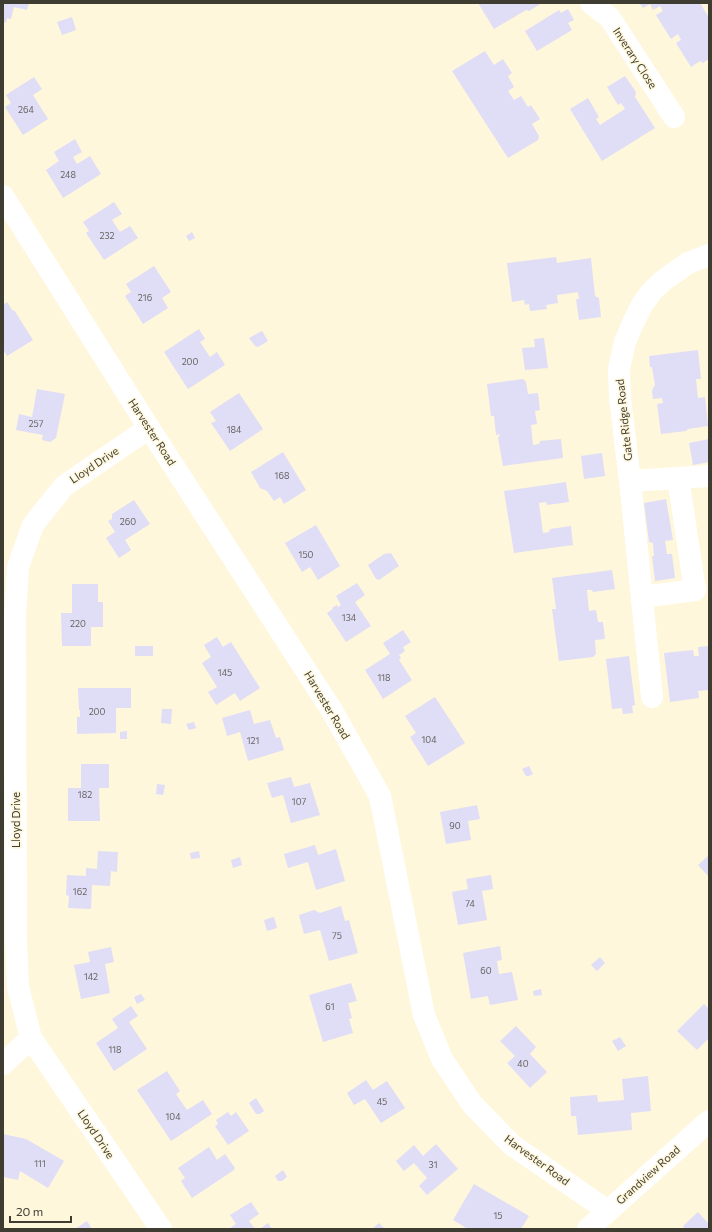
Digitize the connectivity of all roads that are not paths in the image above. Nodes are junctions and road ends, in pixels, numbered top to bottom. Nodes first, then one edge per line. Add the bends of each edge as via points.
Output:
1 (591, 3) edge
2 (674, 117) dead end
3 (3, 196) edge
4 (709, 255) edge
5 (149, 428) junction
6 (709, 476) edge
7 (678, 478) junction
8 (630, 481) junction
9 (642, 597) junction
10 (652, 697) dead end
11 (31, 1038) junction
12 (3, 1064) edge
13 (709, 1121) edge
14 (608, 1211) junction
15 (160, 1229) edge
16 (588, 1229) edge

1 - 2 street, Inverary Close via 610,18
3 - 5 street, Harvester Road
4 - 8 street, Gate Ridge Road via 688,262 652,291 642,305 625,342 619,369
5 - 11 street, Lloyd Drive via 64,486 33,525 18,567 15,618 16,938 18,988
5 - 14 street, Harvester Road via 331,709 380,796 424,1015 442,1059 472,1104 512,1145
6 - 7 street
7 - 8 street
7 - 9 street via 695,590
8 - 9 street, Gate Ridge Road
9 - 10 street, Gate Ridge Road
11 - 12 street
11 - 15 street, Lloyd Drive
13 - 14 street, Grandview Road
14 - 16 street, Grandview Road

